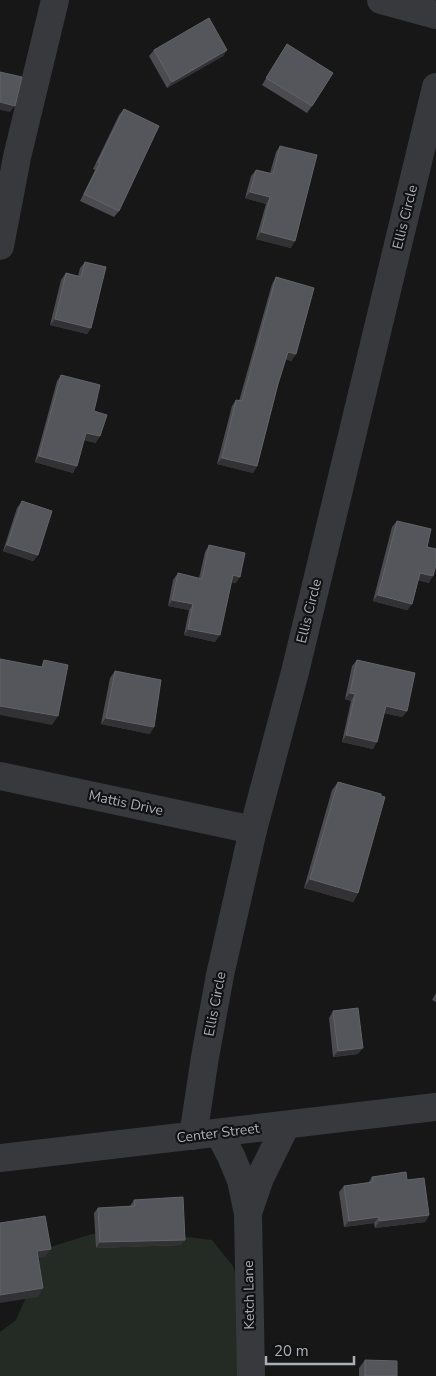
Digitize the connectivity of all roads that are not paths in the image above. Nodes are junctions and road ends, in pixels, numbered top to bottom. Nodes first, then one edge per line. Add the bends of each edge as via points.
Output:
1 (55, 0) edge
2 (381, 0) edge
3 (436, 15) edge
4 (436, 87) edge
5 (0, 246) edge
6 (0, 776) edge
7 (253, 830) junction
8 (436, 1107) edge
9 (286, 1125) junction
10 (219, 1133) junction
11 (193, 1136) junction
12 (0, 1158) edge
13 (248, 1214) junction
14 (251, 1376) edge

1 - 5 street via 17,158
2 - 3 street
4 - 7 street, Ellis Circle via 295,672
6 - 7 street, Mattis Drive
7 - 11 street, Ellis Circle via 220,975
8 - 9 street, Center Street
9 - 10 street, Center Street
9 - 13 street, Ketch Lane via 260,1178
10 - 11 street, Center Street
10 - 13 street, Ketch Lane via 241,1180
11 - 12 street, Center Street
13 - 14 street, Ketch Lane

